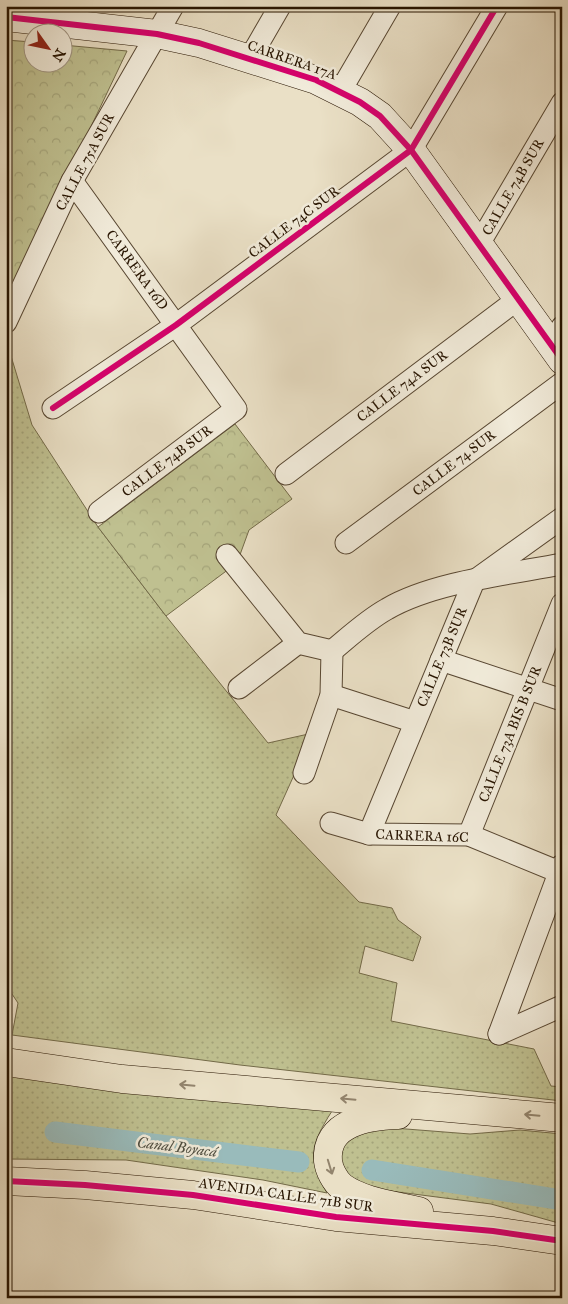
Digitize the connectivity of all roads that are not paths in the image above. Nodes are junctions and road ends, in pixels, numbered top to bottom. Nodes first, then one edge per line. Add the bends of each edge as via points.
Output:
1 (173, 6) edge
2 (280, 6) edge
3 (390, 6) edge
4 (497, 6) edge
5 (38, 13) edge
6 (6, 17) edge
7 (157, 34) junction
8 (250, 58) junction
9 (341, 90) junction
10 (562, 103) edge
11 (411, 150) junction
12 (72, 180) junction
13 (479, 244) junction
14 (518, 299) junction
15 (6, 322) edge
16 (176, 325) junction
17 (558, 344) edge
18 (562, 382) edge
19 (53, 408) dead end
20 (236, 409) joint
21 (286, 474) dead end
22 (99, 512) dead end
23 (562, 518) edge
24 (346, 542) dead end
25 (227, 555) dead end
26 (562, 564) edge
27 (474, 581) junction
28 (562, 604) edge
29 (298, 642) junction
30 (332, 651) junction
31 (441, 660) junction
32 (239, 688) dead end
33 (528, 689) junction
34 (331, 695) junction
35 (562, 700) edge
36 (415, 722) junction
37 (304, 773) dead end
38 (331, 823) dead end
39 (369, 834) junction
40 (469, 835) junction
41 (561, 872) edge
42 (562, 1006) edge
43 (6, 1062) edge
44 (502, 1113) junction
45 (562, 1118) edge
46 (6, 1181) edge
47 (493, 1231) junction
48 (562, 1241) edge

1 - 7 street, CALLE 75A SUR
2 - 8 street
3 - 9 street
4 - 11 street, CALLE 74C SUR
5 - 6 street, CARRERA 17A
5 - 7 street, CARRERA 17A
7 - 8 street, CARRERA 17A
7 - 12 street, CALLE 75A SUR
8 - 9 street, CARRERA 17A
9 - 11 street, CARRERA 17A via 380,116
10 - 13 street, CALLE 74B SUR
11 - 13 street, CARRERA 17A
11 - 16 street, CALLE 74C SUR
12 - 15 street, CALLE 75A SUR
12 - 16 street, CARRERA 16D
13 - 14 street, CARRERA 17A
14 - 17 street, CARRERA 17A
14 - 21 street, CALLE 74A SUR
16 - 19 street, CALLE 74C SUR
16 - 20 street, CARRERA 16D
18 - 24 street, CALLE 74 SUR
20 - 22 street, CALLE 74B SUR
23 - 27 street
25 - 29 street
26 - 27 street
27 - 30 street via 427,592 387,608
27 - 31 street, CALLE 73B SUR
28 - 33 street, CALLE 73A BIS B SUR
29 - 30 street
29 - 32 street
30 - 34 street
31 - 33 street
31 - 36 street, CALLE 73B SUR
33 - 35 street
33 - 40 street, CALLE 73A BIS B SUR
34 - 36 street
34 - 37 street
36 - 39 street, CALLE 73B SUR
38 - 39 street, CARRERA 16C
39 - 40 street, CARRERA 16C
40 - 41 street, CARRERA 16C
41 - 42 street via 499,1034
44 -> 43 highway via 122,1079
45 -> 44 highway
44 -> 47 highway via 365,1118 348,1123 339,1130 327,1152 333,1176 350,1192
46 - 47 highway, AVENIDA CALLE 71B SUR via 193,1195 336,1217
47 - 48 highway, AVENIDA CALLE 71B SUR

